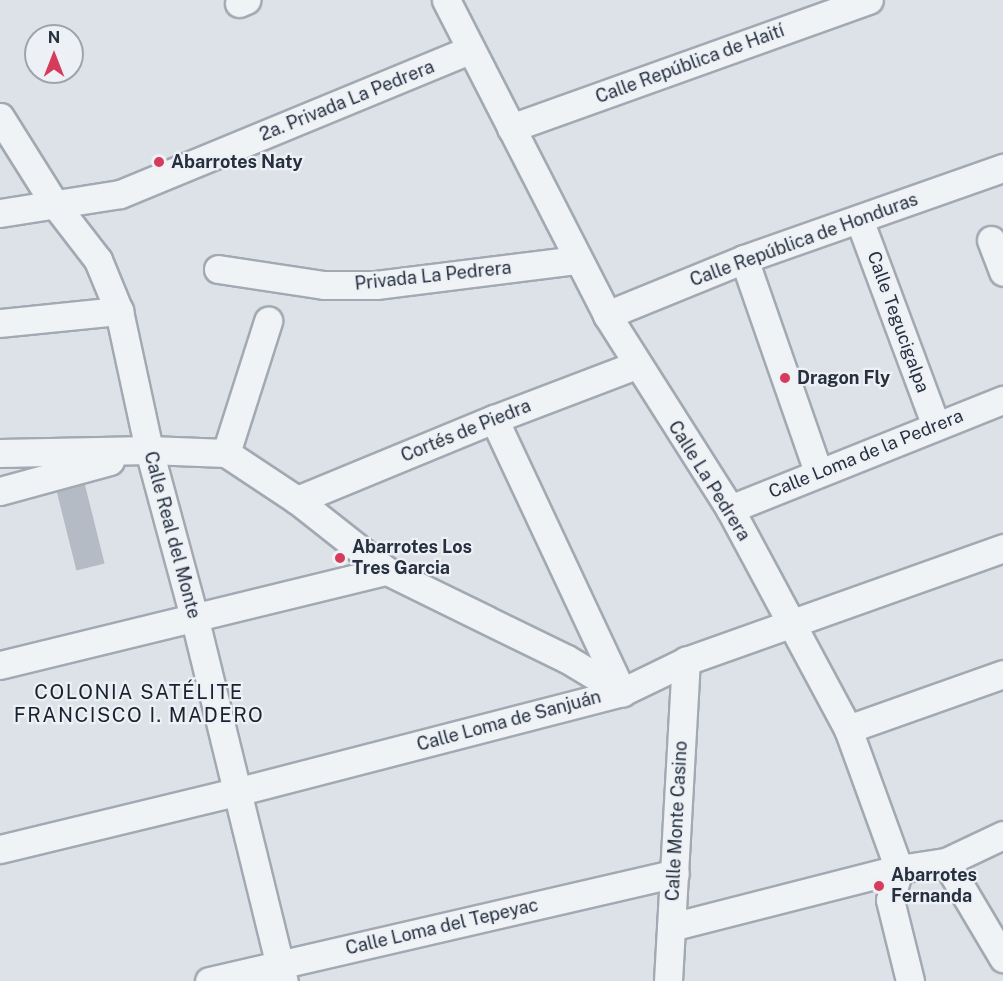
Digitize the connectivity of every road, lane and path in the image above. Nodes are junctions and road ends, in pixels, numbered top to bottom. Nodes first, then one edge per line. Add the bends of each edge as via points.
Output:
1 (446, 0) edge
2 (869, 0) edge
3 (470, 50) junction
4 (0, 117) edge
5 (511, 128) junction
6 (1003, 168) edge
7 (54, 203) junction
8 (0, 213) edge
9 (859, 219) junction
10 (991, 240) dead end
11 (577, 260) junction
12 (744, 260) junction
13 (218, 269) dead end
14 (1003, 272) edge
15 (119, 310) junction
16 (607, 315) junction
17 (268, 321) dead end
18 (0, 323) edge
19 (636, 365) junction
20 (1003, 400) edge
21 (494, 419) junction
22 (936, 426) junction
23 (149, 450) junction
24 (0, 453) edge
25 (226, 453) junction
26 (818, 472) junction
27 (0, 491) edge
28 (297, 500) junction
29 (730, 509) junction
30 (1003, 548) edge
31 (387, 572) junction
32 (195, 620) junction
33 (790, 623) junction
34 (686, 661) junction
35 (0, 665) edge
36 (1003, 674) edge
37 (622, 692) junction
38 (848, 729) junction
39 (236, 792) junction
40 (1003, 835) edge
41 (0, 849) edge
42 (946, 862) junction
43 (899, 869) junction
44 (675, 873) junction
45 (671, 927) junction
46 (1003, 958) edge
47 (283, 973) edge
48 (905, 980) edge
49 (209, 981) edge
50 (668, 981) edge

1 - 3 street, Calle La Pedrera
2 - 5 street, Calle República de Haití
3 - 5 street, Calle La Pedrera
3 - 7 street, 2a. Privada La Pedrera via 120,195
4 - 7 street, Calle Real del Monte
5 - 11 street, Calle La Pedrera
6 - 9 street, Calle República de Honduras
7 - 8 street, 2a. Privada La Pedrera
7 - 15 street, Calle Real del Monte via 98,260
9 - 12 street, Calle República de Honduras
9 - 22 street, Calle Tegucigalpa
10 - 14 street
11 - 13 street, Privada La Pedrera via 376,285 324,285
11 - 16 street, Calle La Pedrera
12 - 16 street, Calle República de Honduras
12 - 26 street
15 - 18 street
15 - 23 street, Calle Real del Monte
16 - 19 street, Calle La Pedrera
17 - 25 street
19 - 21 street, Cortés de Piedra
19 - 29 street, Calle La Pedrera
20 - 22 street, Calle Loma de la Pedrera
21 - 28 street, Cortés de Piedra
21 - 37 street
22 - 26 street, Calle Loma de la Pedrera
23 - 24 street
23 - 25 street
23 - 27 street
23 - 32 street, Calle Real del Monte
25 - 28 street
26 - 29 street, Calle Loma de la Pedrera
28 - 31 street
29 - 33 street, Calle La Pedrera
30 - 33 street, Calle Loma de Sanjuán
31 - 32 street
31 - 37 street via 567,659
32 - 35 street
32 - 39 street, Calle Real del Monte
33 - 34 street, Calle Loma de Sanjuán
33 - 38 street, Calle La Pedrera
34 - 37 street, Calle Loma de Sanjuán
34 - 44 street, Calle Monte Casino
36 - 38 street
37 - 39 street, Calle Loma de Sanjuán
38 - 43 street, Calle La Pedrera
39 - 41 street, Calle Loma de Sanjuán
39 - 47 street, Calle Real del Monte
40 - 42 street
42 - 43 street
42 - 46 street
43 - 45 street
43 - 48 street via 890,900
44 - 45 street, Calle Monte Casino
44 - 47 street, Calle Loma del Tepeyac
45 - 50 street, Calle Monte Casino
47 - 49 street, Calle Loma del Tepeyac

